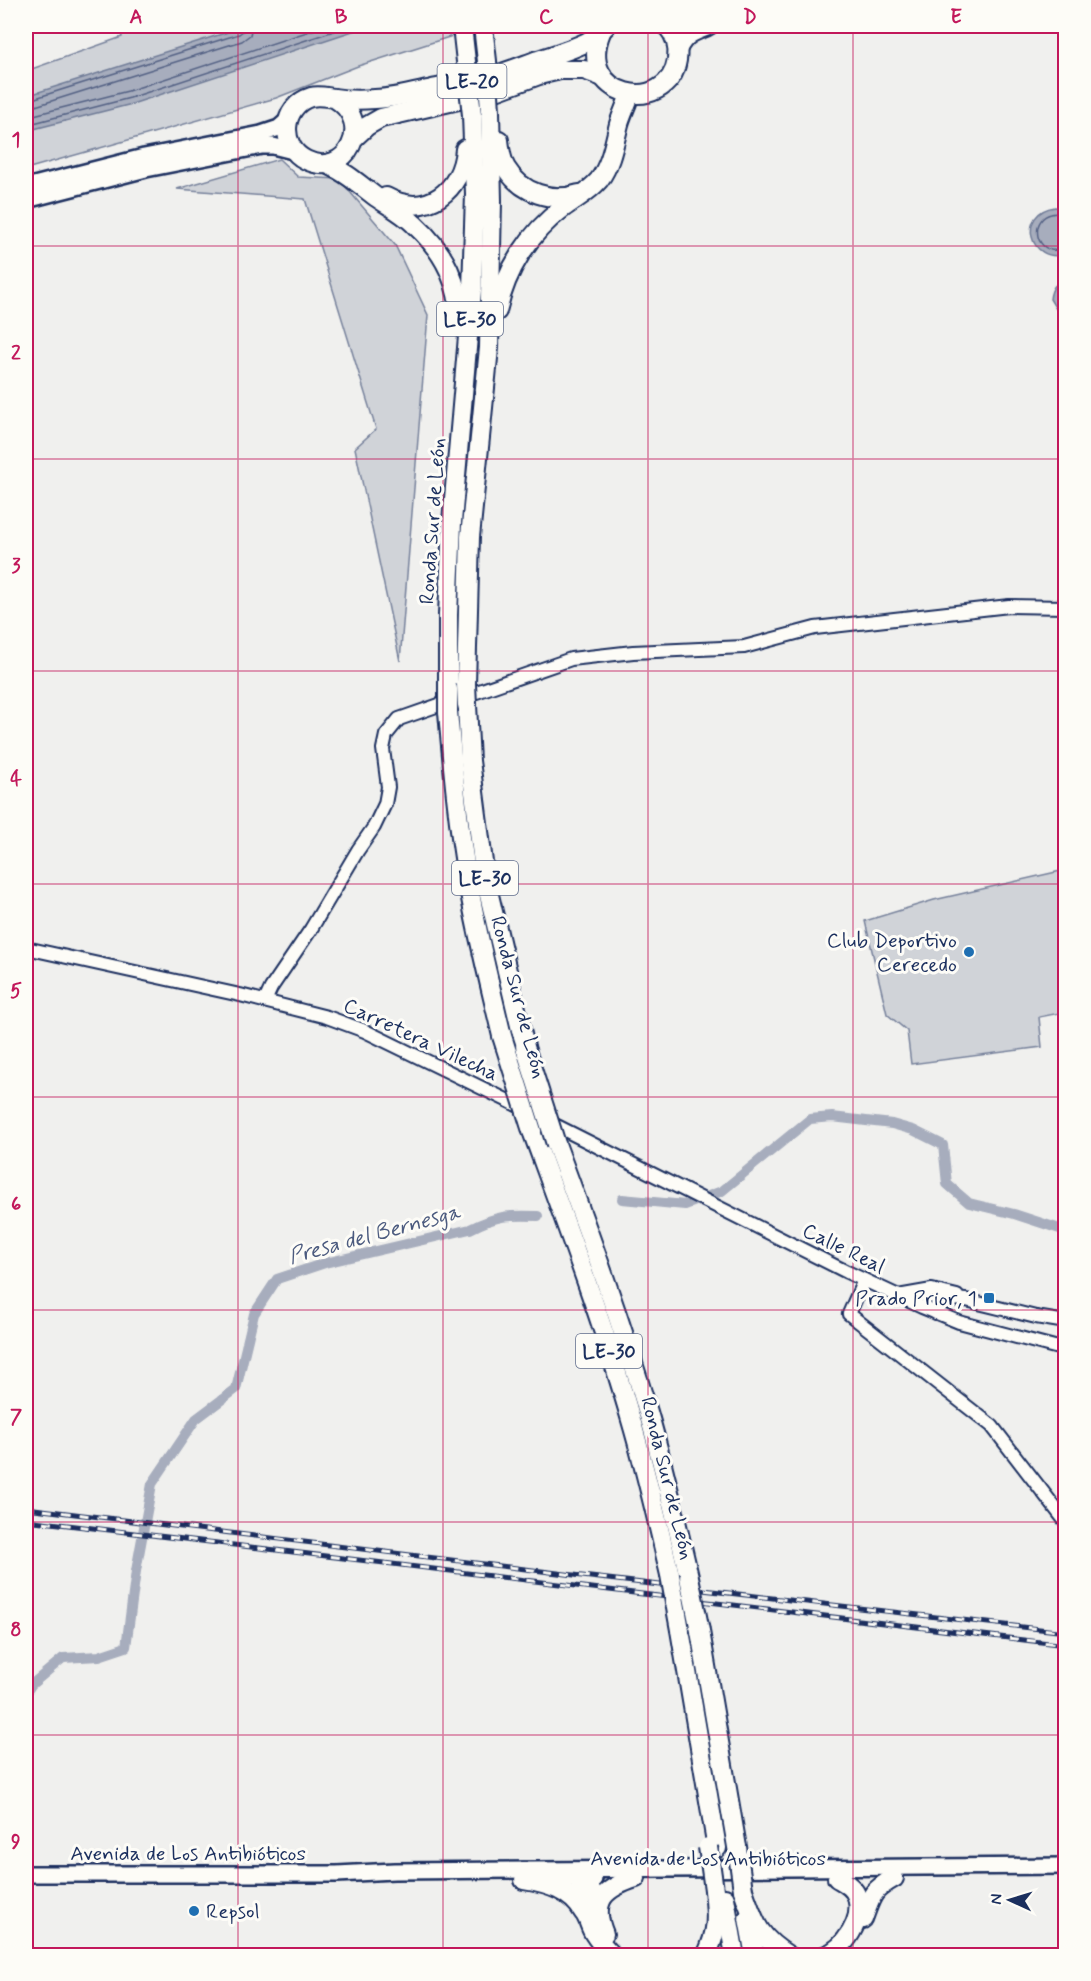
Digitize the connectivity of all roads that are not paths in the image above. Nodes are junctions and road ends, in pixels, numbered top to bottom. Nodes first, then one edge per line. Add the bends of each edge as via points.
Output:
1 (462, 26) edge
2 (483, 26) edge
3 (667, 26) edge
4 (708, 26) edge
5 (604, 29) edge
6 (678, 48) junction
7 (616, 86) junction
8 (334, 98) junction
9 (476, 114) junction
10 (287, 122) junction
11 (351, 144) junction
12 (293, 151) junction
13 (327, 164) junction
14 (26, 187) edge
15 (587, 192) junction
16 (26, 200) edge
17 (489, 348) junction
18 (452, 522) junction
19 (1065, 607) edge
20 (26, 948) edge
21 (265, 1001) junction
22 (743, 1219) joint
23 (864, 1280) junction
24 (932, 1290) junction
25 (898, 1296) junction
26 (966, 1300) junction
27 (922, 1307) junction
28 (936, 1313) junction
29 (1065, 1322) edge
30 (1065, 1350) edge
31 (1065, 1522) edge
32 (1065, 1866) edge
33 (1014, 1867) junction
34 (727, 1868) junction
35 (681, 1869) junction
36 (484, 1870) junction
37 (26, 1874) edge
38 (351, 1874) junction
39 (1065, 1877) edge
40 (636, 1878) junction
41 (837, 1878) joint
42 (894, 1878) joint
43 (524, 1880) junction
44 (583, 1880) junction
45 (865, 1889) junction
46 (719, 1890) junction
47 (743, 1890) junction
48 (579, 1904) junction
49 (598, 1906) junction
50 (613, 1956) edge
51 (623, 1956) edge
52 (706, 1956) edge
53 (735, 1956) edge
54 (755, 1956) edge
55 (789, 1956) edge
56 (825, 1956) edge
57 (836, 1956) edge

1 - 9 highway, Ronda Sur de León / LE-30, bridge
2 - 9 highway, Ronda Sur de León / LE-30, bridge via 487,61
3 - 6 highway
4 - 6 highway via 689,33
5 - 7 highway via 595,55 598,67
5 - 8 highway, LE-20 via 572,49 477,80 394,97
6 - 7 highway via 676,65 662,86 641,94
7 - 11 highway, LE-20 via 584,70 539,75 493,92 381,118 367,126
7 - 15 highway via 620,121 613,153 600,179
8 - 10 highway via 312,97 301,102
8 - 11 highway via 349,110 355,129
9 - 11 highway via 458,178 442,195 426,202 401,202 380,194 358,175 349,158
9 - 15 highway via 495,123 505,167 528,190 561,199
9 - 17 highway, Ronda Sur de León / LE-30 via 492,211
9 - 18 highway, Ronda Sur de León / LE-30 via 472,290
10 - 12 highway
10 - 14 main road via 261,134 144,157
11 - 13 highway via 335,162
12 - 13 highway via 308,161
12 - 16 main road via 262,146 146,169
13 - 18 highway via 414,224 436,247 456,285 462,335 450,471
15 - 17 highway via 530,237 505,284
17 - 47 highway, Ronda Sur de León / LE-30, bridge via 470,537 466,684 470,761 486,878 525,1047 615,1306 669,1490 700,1631
18 - 46 highway, Ronda Sur de León / LE-30, bridge via 448,712 468,881 483,959 502,1036 592,1299 652,1497 680,1630 713,1829
19 - 21 street via 1009,606 815,628 744,647 571,659 399,719 386,735 383,749 388,787 385,804
20 - 21 street, Carretera Vilecha
21 - 22 street, Carretera Vilecha via 365,1031
22 - 23 street, Calle Real
23 - 25 street, Calle Real
23 - 31 street via 849,1314 992,1426
24 - 25 street
24 - 26 street
24 - 27 street
25 - 27 street, Calle Real
26 - 28 street via 942,1302
26 - 29 street
27 - 28 street, Calle Real
28 - 30 street, Calle Real
32 - 33 main road, Avenida de Los Antibióticos
33 - 34 main road, Avenida de Los Antibióticos
33 - 45 main road via 991,1872 883,1873
34 - 35 main road, Avenida de Los Antibióticos
34 - 45 main road via 758,1873 853,1873
35 - 36 main road, Avenida de Los Antibióticos
35 - 44 main road via 652,1874 591,1875
36 - 38 main road, Avenida de Los Antibióticos
36 - 44 main road via 572,1874
37 - 38 main road, Avenida de Los Antibióticos
38 - 43 main road, Avenida de Los Antibióticos
39 - 42 main road
40 - 41 main road, Avenida de Los Antibióticos
40 - 44 main road, Avenida de Los Antibióticos
40 - 49 highway via 607,1892
41 - 45 highway
42 - 45 highway
43 - 44 main road, Avenida de Los Antibióticos
43 - 48 highway via 550,1885
44 - 48 highway
44 - 49 highway via 590,1885
45 - 56 highway via 846,1941
45 - 57 highway via 856,1936
46 - 52 highway via 714,1939
46 - 53 highway, Ronda Sur de León / LE-30
47 - 54 highway, Ronda Sur de León / LE-30
47 - 55 highway via 756,1924 770,1944
48 - 50 highway via 592,1932
49 - 51 highway via 604,1934

